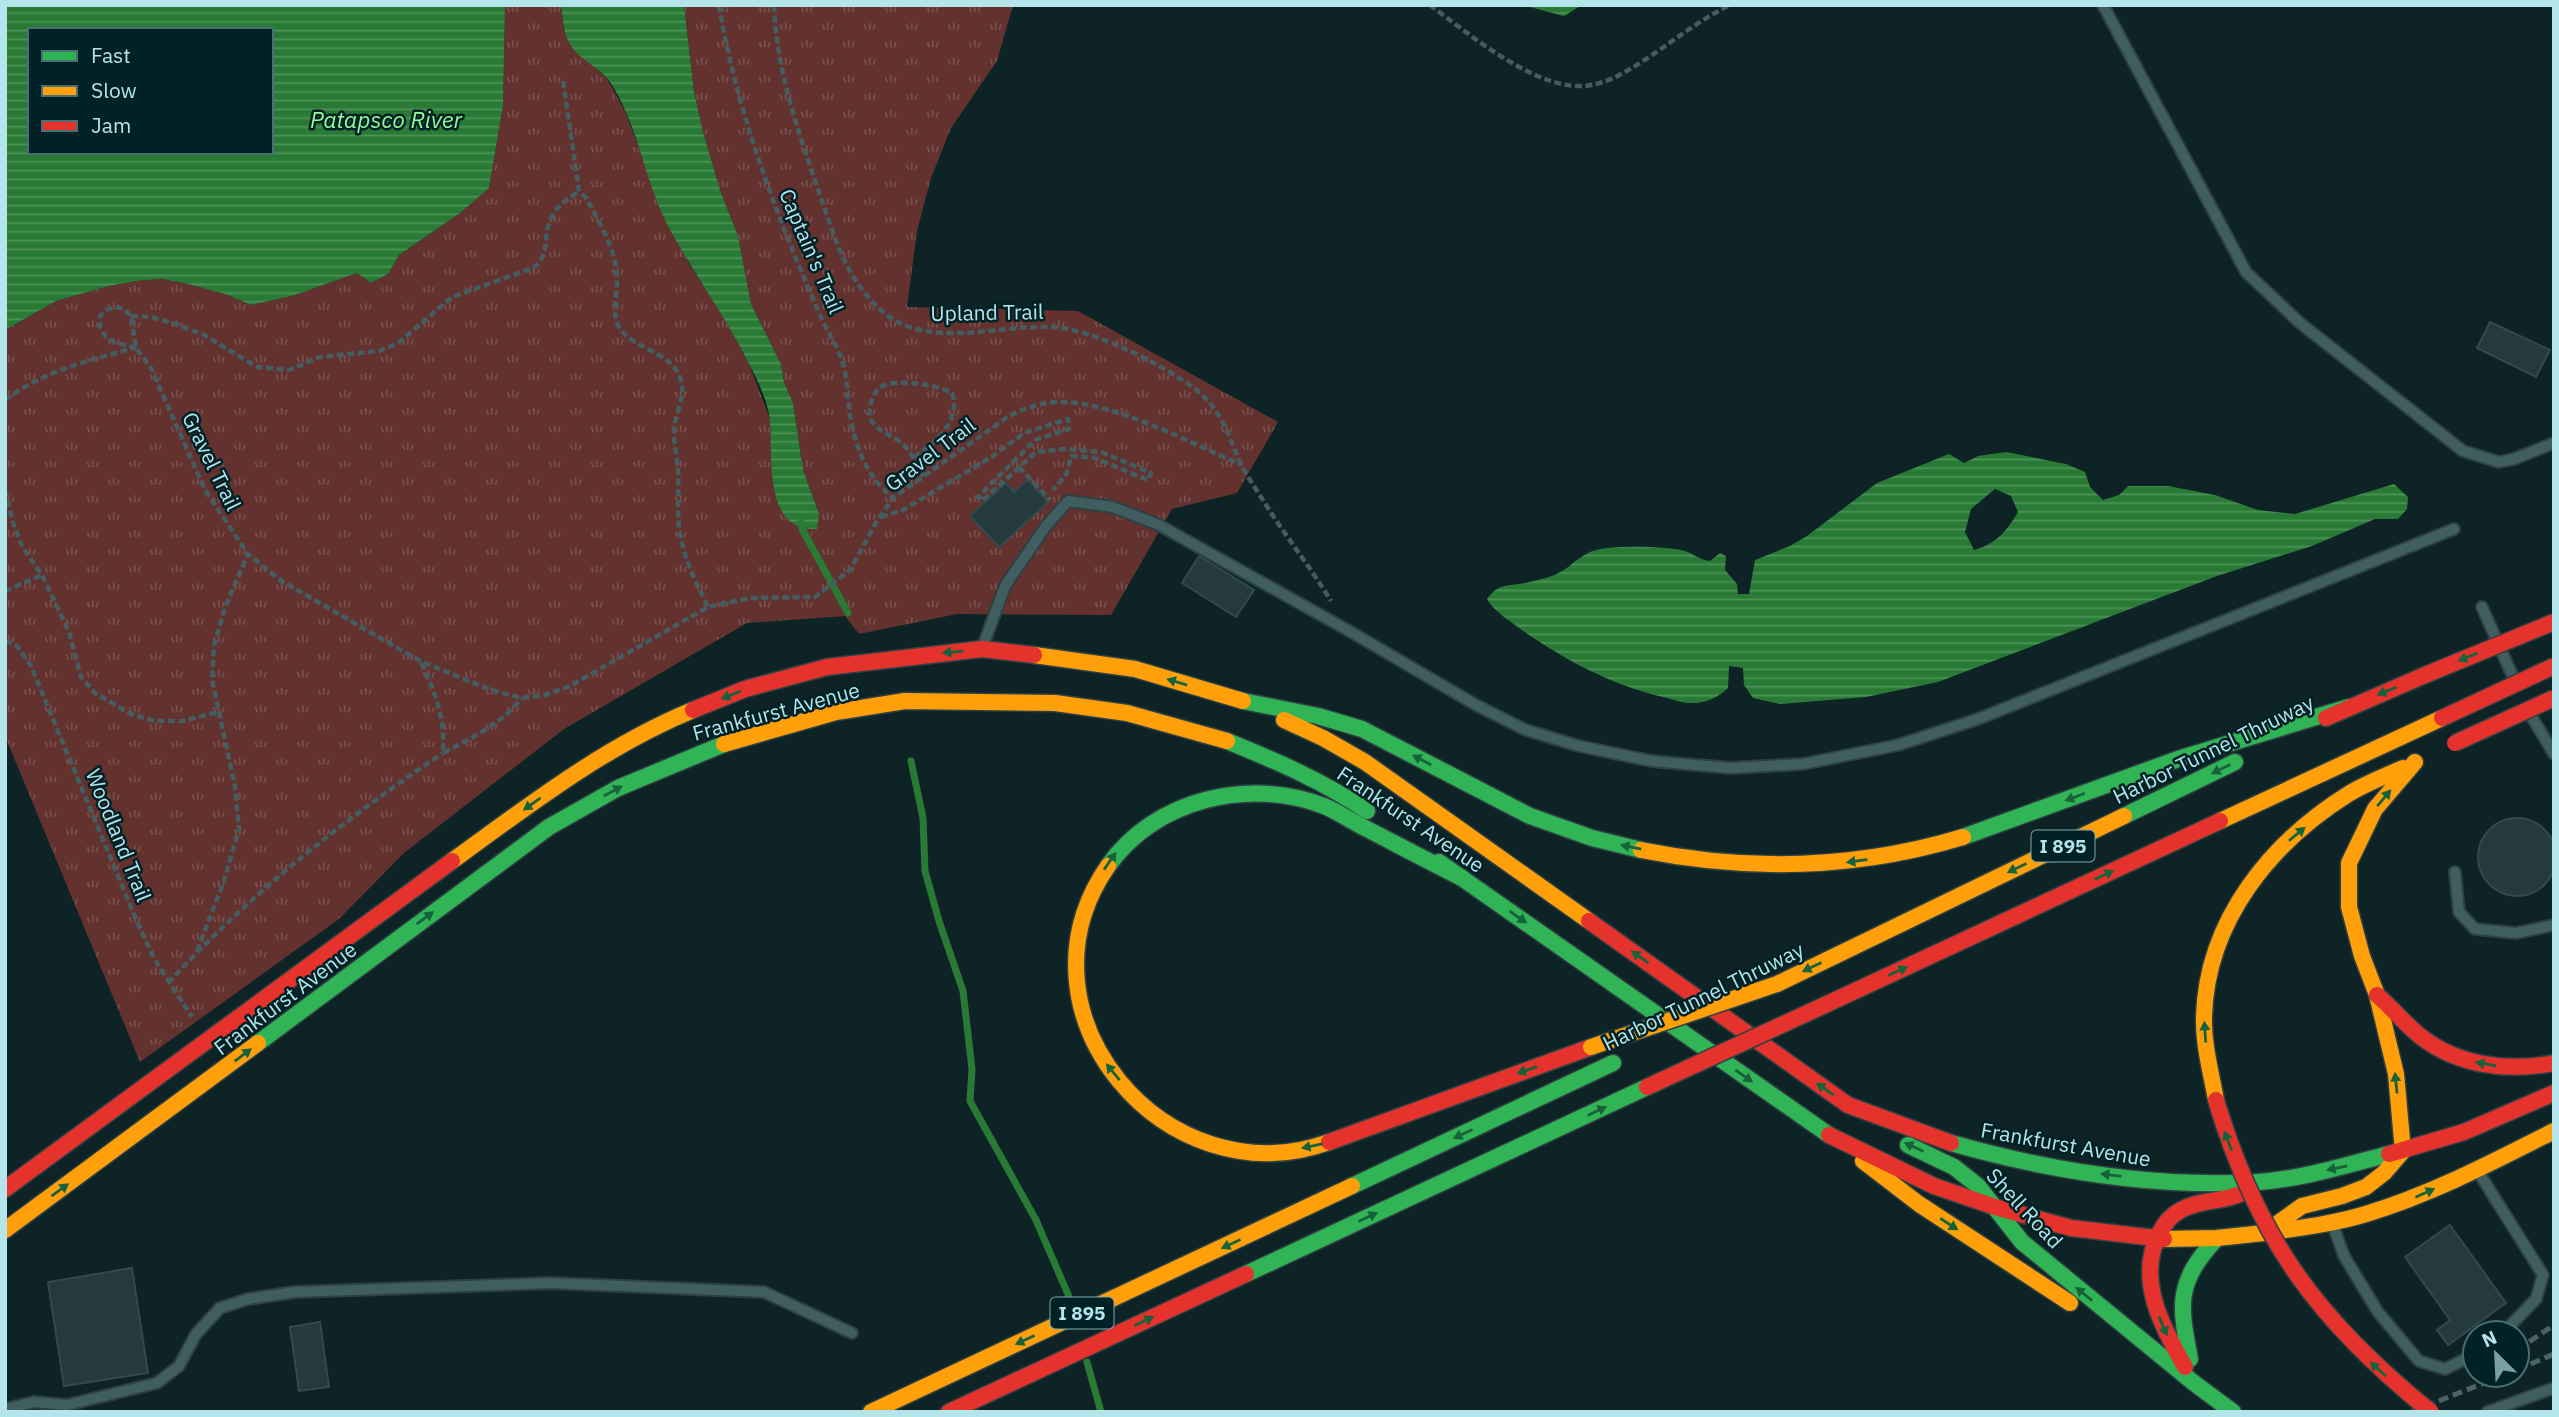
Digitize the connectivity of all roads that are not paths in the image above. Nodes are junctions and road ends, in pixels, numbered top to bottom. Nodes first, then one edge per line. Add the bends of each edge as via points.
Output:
1 (2108, 7) edge
2 (2554, 443) edge
3 (2454, 529) dead end
4 (2482, 607) dead end
5 (2554, 622) edge
6 (982, 649) junction
7 (983, 666) dead end
8 (2554, 666) edge
9 (1007, 687) dead end
10 (2520, 691) dead end
11 (2554, 698) edge
12 (1243, 701) junction
13 (1055, 703) junction
14 (2525, 704) dead end
15 (2349, 707) junction
16 (759, 717) dead end
17 (2450, 745) dead end
18 (716, 746) junction
19 (2554, 754) edge
20 (2455, 872) dead end
21 (1462, 878) junction
22 (2554, 925) edge
23 (1777, 985) junction
24 (2377, 995) junction
25 (1664, 1039) dead end
26 (1620, 1060) dead end
27 (2554, 1063) edge
28 (2554, 1093) edge
29 (1848, 1105) junction
30 (2554, 1131) edge
31 (1835, 1139) junction
32 (2403, 1151) junction
33 (2477, 1169) junction
34 (2260, 1182) junction
35 (5, 1189) edge
36 (1995, 1207) junction
37 (2332, 1222) junction
38 (5, 1230) edge
39 (2264, 1233) junction
40 (2217, 1238) junction
41 (2154, 1239) junction
42 (2517, 1319) edge
43 (852, 1333) dead end
44 (2461, 1361) edge
45 (2194, 1383) junction
46 (2554, 1388) edge
47 (5, 1409) edge
48 (871, 1412) edge
49 (949, 1412) edge
50 (2233, 1412) edge
51 (2431, 1412) edge
52 (2487, 1412) edge

1 - 2 lane via 2246,272 2300,323 2463,450 2499,462
3 - 6 lane via 1978,719 1898,745 1803,764 1730,768 1651,761 1526,730 1158,525 1113,506 1068,501 1006,586
4 - 10 lane
5 -> 15 main road, Harbor Tunnel Thruway / I 895, bridge
6 - 7 main road
12 -> 6 main road, Frankfurst Avenue via 1135,669
6 -> 35 main road, Frankfurst Avenue via 827,667 745,689 671,719 600,758
49 -> 8 main road, I 895, bridge
9 - 13 main road
11 - 17 main road, bridge
15 -> 12 main road via 2157,766 1984,831 1923,848 1869,860 1762,866 1625,846 1554,826 1360,728
29 -> 12 main road, Frankfurst Avenue via 1365,762 1323,737
13 - 18 main road, Frankfurst Avenue via 905,701 836,712
13 - 21 main road, Frankfurst Avenue via 1127,713 1224,740 1292,768 1342,794
14 - 19 lane
15 -> 23 main road, Harbor Tunnel Thruway / I 895
16 - 18 main road
38 -> 18 main road, Frankfurst Avenue via 548,827 618,788
20 - 22 lane via 2459,912 2475,929 2516,933
23 -> 21 main road, bridge via 1316,1147 1271,1154 1195,1141 1169,1126 1134,1097 1092,1041 1081,1010 1076,970 1079,932 1089,898 1114,854 1170,812 1207,799 1256,795 1319,804
21 -> 31 main road, Frankfurst Avenue
23 - 25 main road, Harbor Tunnel Thruway / I 895, bridge
27 -> 24 main road via 2490,1065 2452,1055 2422,1037
32 -> 24 main road via 2396,1074
51 -> 24 main road, bridge via 2344,1337 2298,1279 2253,1203 2223,1129 2204,1018 2208,974 2237,902 2286,844 2321,814 2352,792 2420,760 2375,809 2349,863 2348,907
26 -> 48 main road, Harbor Tunnel Thruway / I 895
28 - 32 main road, Frankfurst Avenue via 2464,1132
34 -> 29 main road, Frankfurst Avenue via 2167,1182 2007,1159
36 -> 29 main road, Shell Road via 1954,1167 1891,1137
30 - 33 main road, Frankfurst Avenue
31 - 36 main road, Frankfurst Avenue via 1934,1186
31 -> 45 main road, Shell Road via 1919,1204
32 -> 34 main road, Frankfurst Avenue
32 - 39 main road via 2366,1186 2302,1206
37 -> 33 main road, Frankfurst Avenue via 2416,1198
33 - 42 lane via 2543,1275 2536,1299
34 - 41 main road via 2241,1195 2185,1208 2168,1219
36 - 41 main road, Frankfurst Avenue via 2071,1228
45 -> 36 main road, Shell Road via 2022,1242
37 - 39 main road, Frankfurst Avenue
37 - 44 lane via 2344,1256 2378,1312 2419,1361 2445,1369
39 - 40 main road, Frankfurst Avenue
40 - 41 main road, Frankfurst Avenue
40 - 45 main road via 2198,1257 2182,1298
41 -> 45 main road via 2149,1264 2153,1297 2162,1327
43 - 47 lane via 764,1292 551,1283 295,1292 220,1308 196,1334 179,1366 157,1383 67,1405 33,1402
45 - 50 main road, Shell Road
46 - 52 lane

